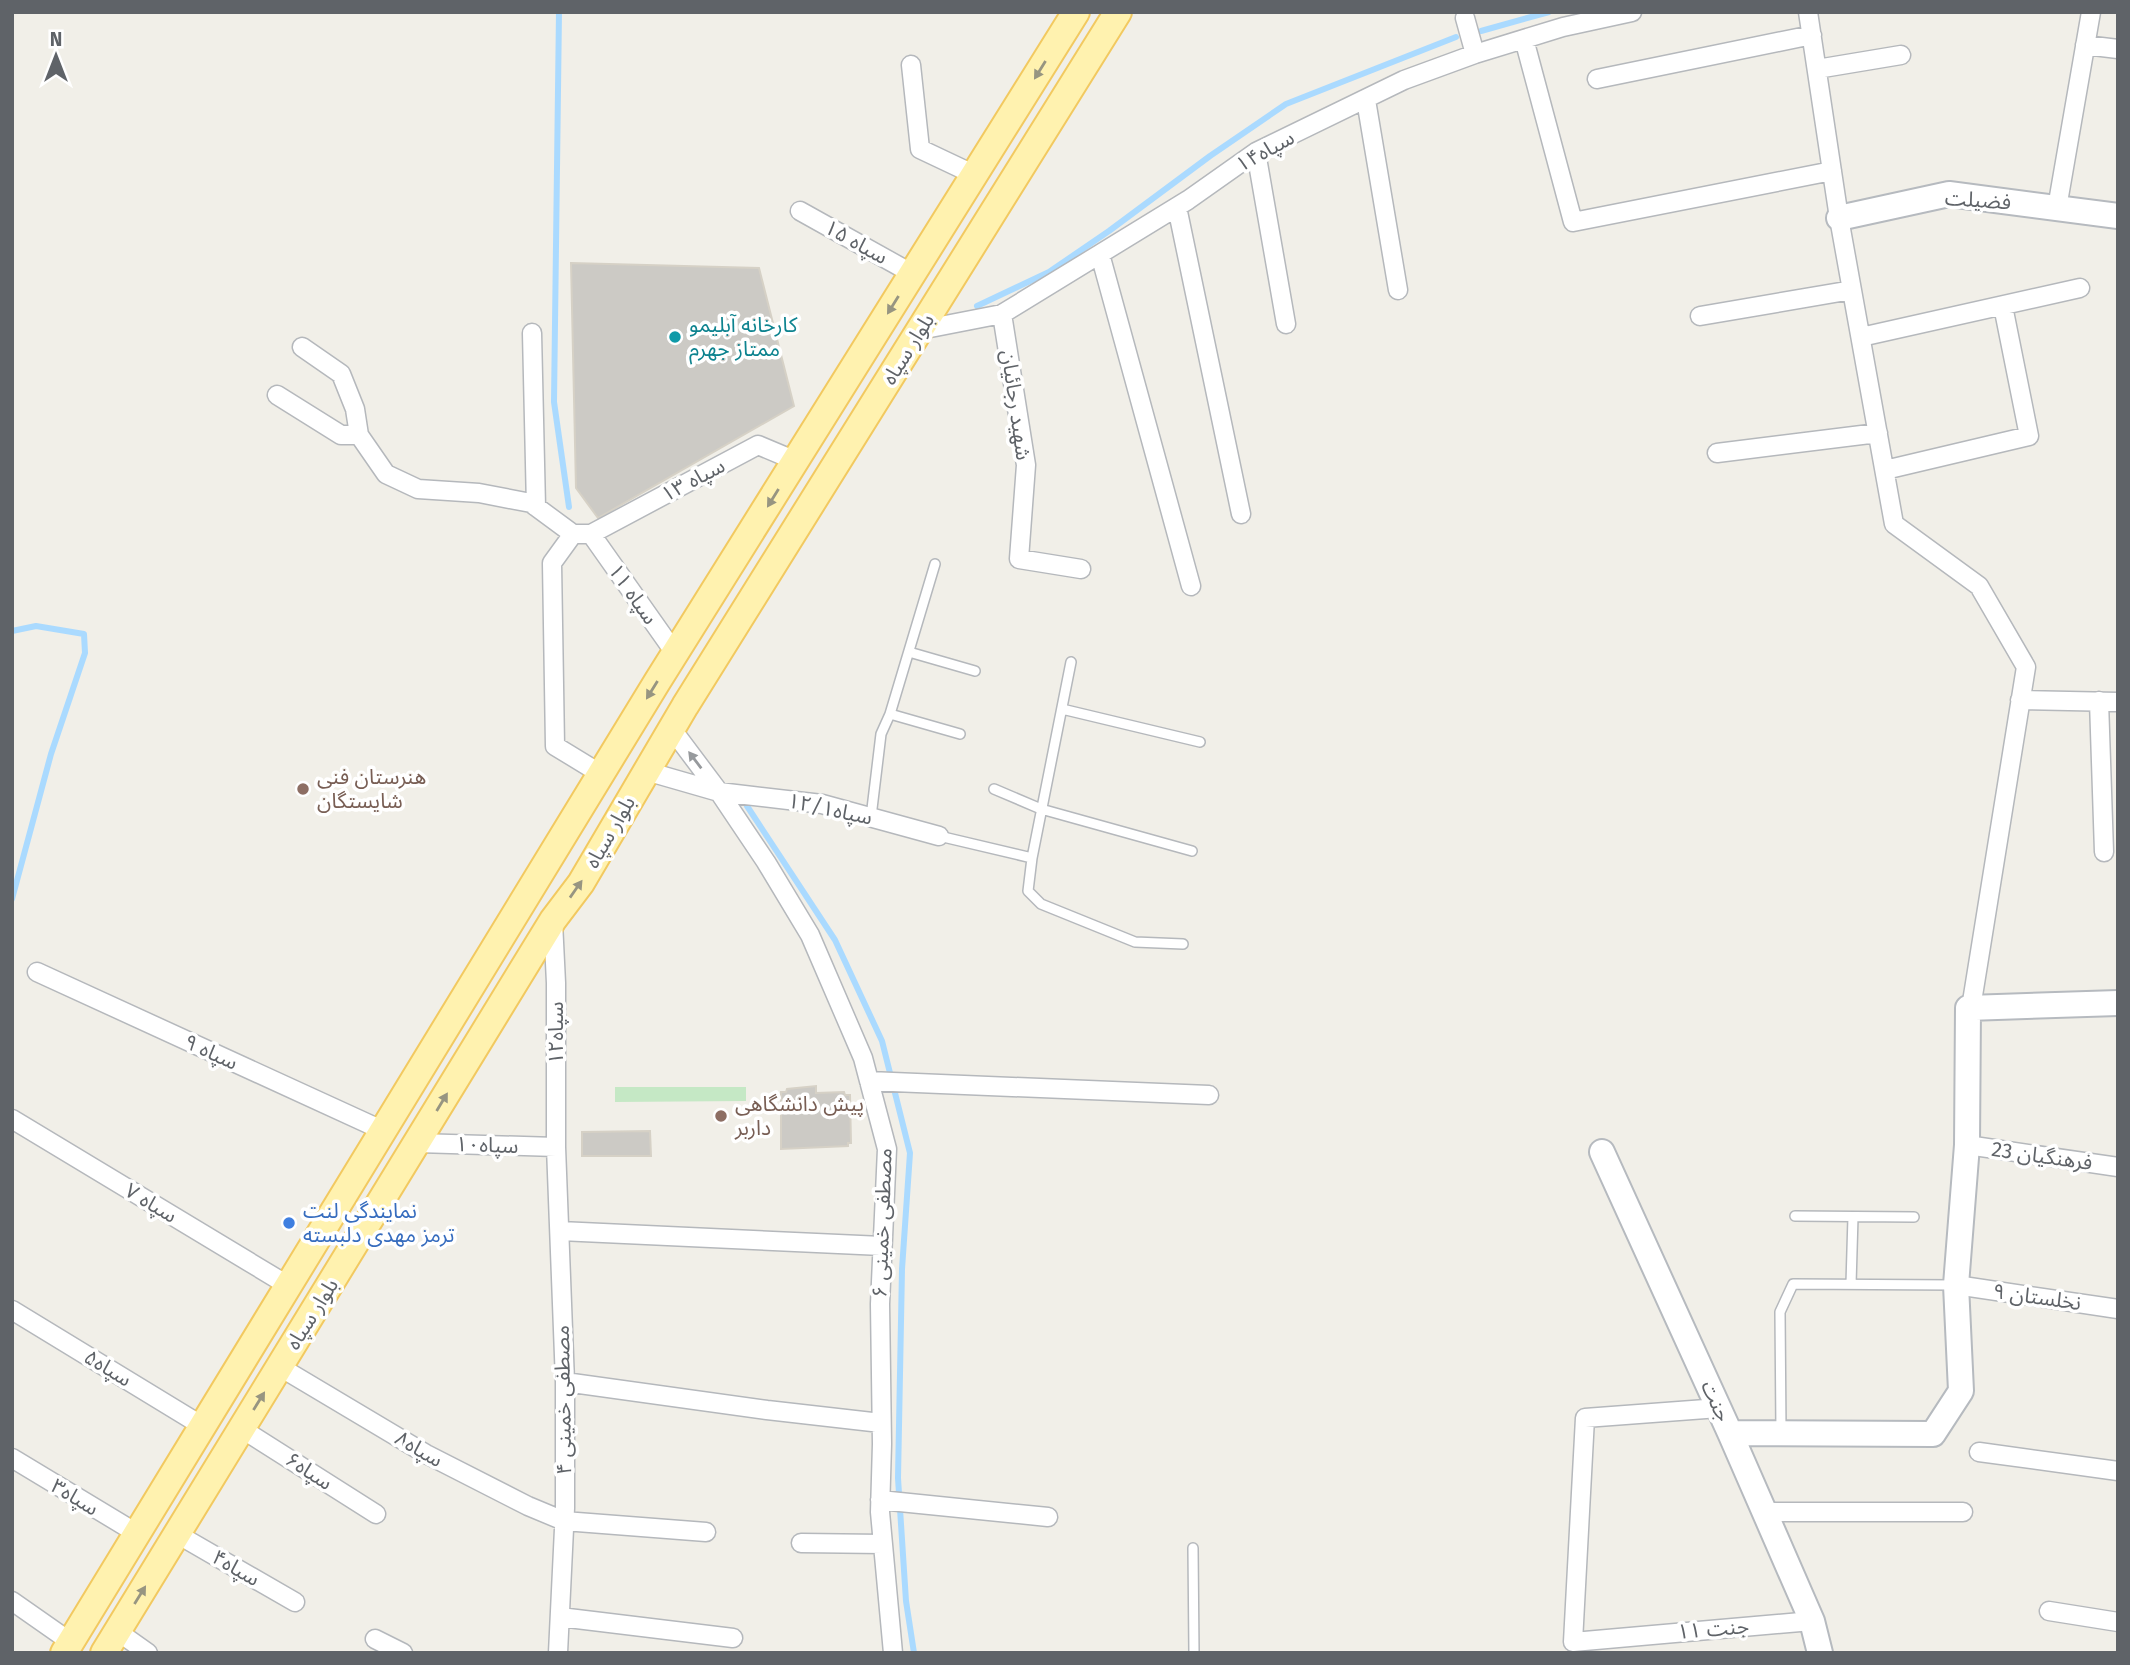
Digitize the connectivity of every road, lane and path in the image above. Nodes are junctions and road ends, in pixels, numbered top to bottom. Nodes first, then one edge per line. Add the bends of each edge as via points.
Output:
1 (1076, 12) edge
2 (1118, 12) edge
3 (1632, 12) edge
4 (1808, 12) edge
5 (2091, 12) edge
6 (1471, 14) edge
7 (1812, 35) junction
8 (1524, 39) junction
9 (2085, 45) junction
10 (2118, 49) edge
11 (1475, 54) junction
12 (1901, 55) dead end
13 (911, 65) dead end
14 (1816, 69) junction
15 (1597, 79) dead end
16 (1366, 100) junction
17 (1256, 152) junction
18 (1832, 171) junction
19 (975, 175) junction
20 (1177, 207) junction
21 (2057, 208) junction
22 (800, 211) dead end
23 (2118, 216) edge
24 (1839, 218) junction
25 (1100, 254) junction
26 (913, 274) junction
27 (2080, 288) dead end
28 (1398, 290) dead end
29 (1852, 290) junction
30 (2003, 306) junction
31 (1002, 314) junction
32 (1700, 316) dead end
33 (1286, 324) dead end
34 (920, 330) junction
35 (532, 333) dead end
36 (1861, 338) junction
37 (302, 347) dead end
38 (277, 395) dead end
39 (1878, 433) junction
40 (359, 435) junction
41 (1717, 453) dead end
42 (796, 461) junction
43 (1885, 470) junction
44 (536, 507) junction
45 (1241, 514) dead end
46 (573, 534) junction
47 (592, 534) junction
48 (935, 564) dead end
49 (1081, 569) dead end
50 (1191, 586) dead end
51 (909, 652) junction
52 (675, 653) junction
53 (1070, 662) dead end
54 (975, 671) dead end
55 (2021, 700) junction
56 (2099, 701) junction
57 (2118, 702) edge
58 (1062, 709) junction
59 (890, 713) junction
60 (671, 728) junction
61 (960, 734) dead end
62 (1200, 742) dead end
63 (646, 771) junction
64 (601, 774) junction
65 (994, 789) dead end
66 (719, 792) junction
67 (1041, 809) junction
68 (871, 817) junction
69 (939, 836) joint
70 (1192, 851) dead end
71 (2104, 852) dead end
72 (1031, 858) junction
73 (526, 897) junction
74 (553, 920) junction
75 (1183, 944) dead end
76 (37, 972) dead end
77 (2118, 1003) edge
78 (1971, 1008) junction
79 (869, 1081) junction
80 (1209, 1095) dead end
81 (12, 1119) edge
82 (384, 1131) junction
83 (417, 1143) junction
84 (1967, 1145) junction
85 (556, 1147) junction
86 (1602, 1152) dead end
87 (2118, 1167) edge
88 (1795, 1216) dead end
89 (1853, 1217) junction
90 (1914, 1217) dead end
91 (559, 1231) junction
92 (882, 1246) junction
93 (1851, 1284) junction
94 (1955, 1285) junction
95 (289, 1286) junction
96 (2118, 1309) edge
97 (12, 1310) edge
98 (280, 1367) junction
99 (565, 1382) junction
100 (1719, 1408) junction
101 (881, 1423) junction
102 (204, 1427) junction
103 (242, 1429) junction
104 (1730, 1433) junction
105 (1781, 1433) junction
106 (1979, 1452) dead end
107 (12, 1458) edge
108 (2118, 1471) edge
109 (880, 1500) junction
110 (1765, 1512) junction
111 (1963, 1512) dead end
112 (376, 1514) dead end
113 (1048, 1517) dead end
114 (564, 1521) junction
115 (706, 1532) dead end
116 (138, 1534) junction
117 (177, 1534) junction
118 (801, 1543) dead end
119 (883, 1544) junction
120 (1193, 1548) dead end
121 (12, 1601) edge
122 (295, 1602) dead end
123 (2049, 1611) dead end
124 (559, 1617) junction
125 (1812, 1621) junction
126 (2118, 1622) edge
127 (733, 1638) dead end
128 (374, 1639) dead end
129 (111, 1642) edge
130 (68, 1648) edge
131 (148, 1653) edge
132 (403, 1653) edge
133 (558, 1653) edge
134 (893, 1653) edge
135 (1194, 1653) edge
136 (1820, 1653) edge

1 -> 19 main road, بلوار سپاه
2 - 34 main road, بلوار سپاه
3 - 8 street, سپاه۱۴
4 - 7 street
5 - 9 street
6 - 11 street
7 - 14 street
7 - 15 street
8 - 11 street, سپاه۱۴
8 - 18 street via 1573,222
9 - 10 street
9 - 21 street
11 - 16 street, سپاه۱۴ via 1404,80
12 - 14 street
13 - 19 street via 920,149
14 - 18 street
16 - 17 street, سپاه۱۴
16 - 28 street
17 - 20 street, سپاه۱۴
17 - 33 street
18 - 24 street
19 - 26 main road, بلوار سپاه
20 - 25 street, سپاه۱۴
20 - 45 street
21 - 23 street, فضیلت
21 - 24 street, فضیلت via 1949,194
22 - 26 street, سپاه ۱۵
24 - 29 street
25 - 31 street, سپاه۱۴
25 - 50 street
26 -> 42 main road, بلوار سپاه
27 - 30 street
29 - 32 street
29 - 36 street
30 - 36 street
30 - 43 street via 2029,436
31 - 34 street, سپاه۱۴
31 - 49 street, شهید رجائیان via 1026,465 1018,559
34 - 60 main road, بلوار سپاه
35 - 44 street
36 - 39 street
37 - 40 street via 341,374 355,409
38 - 40 street via 341,435
39 - 41 street
39 - 43 street
40 - 44 street via 386,474 418,489 479,493
42 - 47 street, سپاه ۱۳ via 758,445
42 -> 52 main road, بلوار سپاه
43 - 55 street via 1894,524 1979,586 2026,667
44 - 46 street
46 - 47 street
46 - 64 street via 552,563 555,746
47 - 52 street, سپاه ۱۱
48 - 51 lane
51 - 54 lane
51 - 59 lane
52 -> 64 main road, بلوار سپاه
53 - 58 lane
55 - 56 street
55 - 78 street
56 - 57 street
56 - 71 street
58 - 62 lane
58 - 67 lane
59 - 61 lane
59 - 68 lane via 881,734
60 - 63 main road, بلوار سپاه
66 -> 60 street
63 - 66 street, سپاه۱۲/۱
74 -> 63 main road, بلوار سپاه via 581,883
64 - 73 main road, بلوار سپاه
65 - 67 lane
66 - 68 street, سپاه۱۲/۱ via 822,804
66 - 79 street, مصطفی خمینی ۶ via 810,935
67 - 70 lane
67 - 72 lane
68 - 69 street, سپاه۱۲/۱
69 - 72 lane
72 - 75 lane via 1028,891 1041,904 1135,942
73 - 74 main road
73 - 82 main road, بلوار سپاه
83 -> 74 main road, بلوار سپاه
74 - 85 street, سپاه۱۲
76 - 82 street, سپاه ۹
77 - 78 street
78 - 84 street
79 - 80 street
79 - 92 street, مصطفی خمینی ۶ via 887,1149
81 - 95 street, سپاه ۷
82 - 95 main road, بلوار سپاه
83 - 85 street, سپاه۱۰
83 - 98 main road, بلوار سپاه
84 - 87 street, فرهنگیان 23
84 - 94 street
85 - 91 street, مصطفی خمینی ۴
86 - 100 street, جنت
88 - 89 lane
89 - 90 lane
89 - 93 lane
91 - 92 street
91 - 99 street, مصطفی خمینی ۴
92 - 101 street, مصطفی خمینی ۶
93 - 94 lane
93 - 105 lane via 1793,1284 1780,1312
94 - 96 street, نخلستان ۹
94 - 105 street via 1961,1391 1933,1434
95 - 102 main road, بلوار سپاه
97 - 102 street, سپاه۵
103 -> 98 main road, بلوار سپاه
98 - 114 street, سپاه۸ via 426,1454
99 - 101 street
99 - 114 street, مصطفی خمینی ۴
100 - 104 street, جنت
100 - 125 street, جنت ۱۱ via 1586,1418 1573,1642
101 - 109 street, مصطفی خمینی ۶
102 - 116 main road, بلوار سپاه
103 - 112 street, سپاه۶
103 - 117 main road, بلوار سپاه
104 - 105 street
104 - 110 street, جنت
106 - 108 street
107 - 116 street, سپاه۳
109 - 113 street
109 - 119 street, مصطفی خمینی ۶
110 - 111 street
110 - 125 street, جنت
114 - 115 street, سپاه۸
114 - 124 street, مصطفی خمینی ۴
116 - 130 main road, بلوار سپاه
117 - 122 street, سپاه۴
129 -> 117 main road, بلوار سپاه
118 - 119 street
119 - 134 street, مصطفی خمینی ۶
120 - 135 lane
121 - 130 street
123 - 126 street
124 - 127 street
124 - 133 street, مصطفی خمینی ۴
125 - 136 street, جنت
128 - 132 street
129 - 131 street

